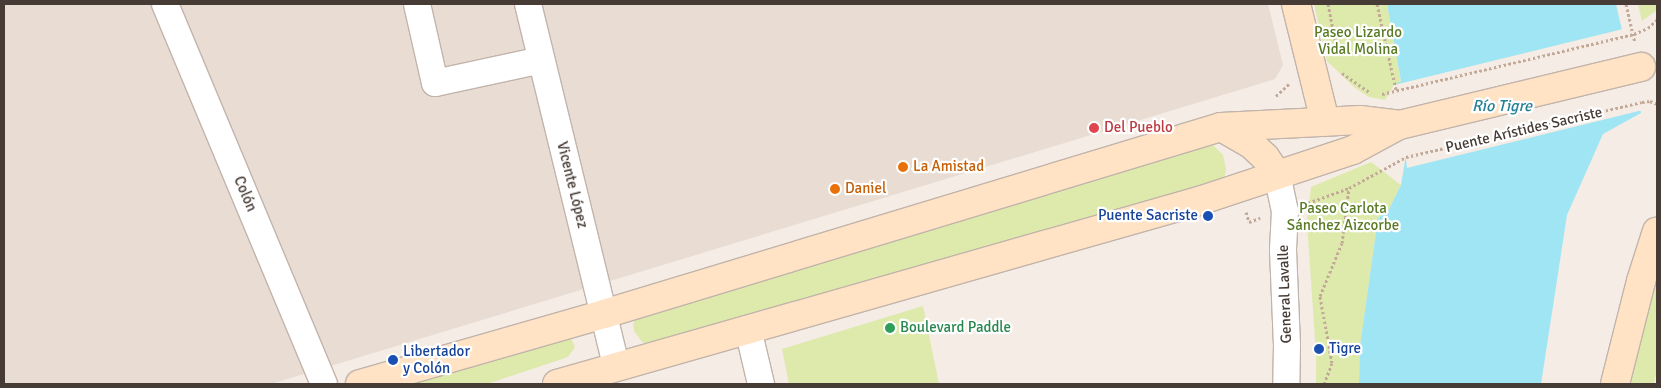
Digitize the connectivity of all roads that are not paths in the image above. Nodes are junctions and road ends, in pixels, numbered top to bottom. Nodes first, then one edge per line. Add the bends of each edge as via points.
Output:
1 (165, 4) edge
2 (416, 4) edge
3 (528, 4) edge
4 (1296, 4) edge
5 (1648, 58) edge
6 (541, 60) junction
7 (1325, 121) junction
8 (1399, 126) junction
9 (1221, 127) junction
10 (1277, 174) junction
11 (1657, 231) edge
12 (604, 314) junction
13 (748, 329) junction
14 (616, 366) junction
15 (324, 384) edge
16 (360, 384) edge
17 (557, 384) edge
18 (761, 384) edge
19 (1286, 384) edge
20 (1615, 384) edge

1 - 15 street, Colón
2 - 6 street via 435,83
3 - 6 street, Vicente López
4 - 7 main road
5 - 8 main road
6 - 12 street, Vicente López
7 - 8 main road via 1360,120
7 - 9 main road
8 - 10 main road via 1353,150
9 - 10 main road via 1251,144
9 - 12 main road
10 - 13 main road via 1202,200
10 - 19 street, General Lavalle via 1285,211
11 - 20 main road
12 - 14 street, Vicente López
12 - 16 main road
13 - 14 main road
13 - 18 street
14 - 17 main road

